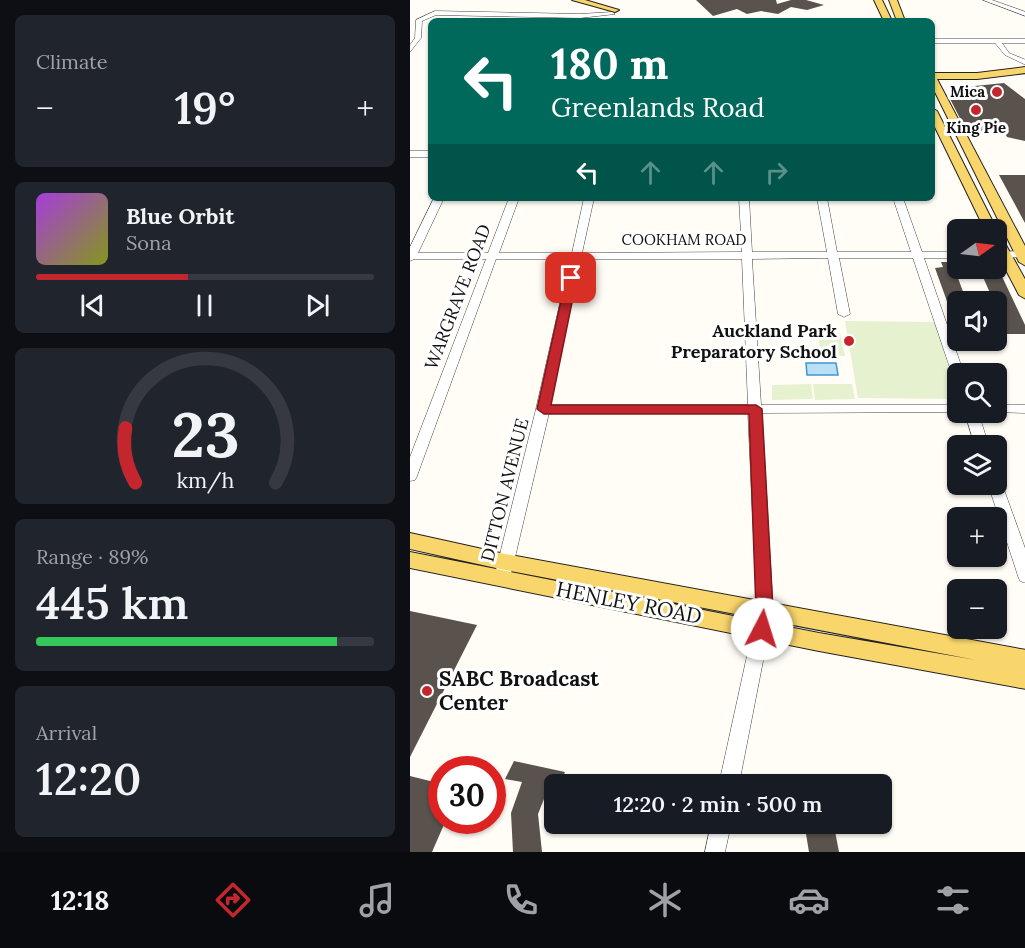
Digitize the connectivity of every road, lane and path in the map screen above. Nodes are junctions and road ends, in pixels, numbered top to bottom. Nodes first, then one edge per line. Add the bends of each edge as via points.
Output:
1 (575, 0) edge
2 (878, 0) edge
3 (893, 0) edge
4 (986, 0) edge
5 (615, 13) joint
6 (1025, 14) edge
7 (887, 18) edge
8 (900, 18) edge
9 (935, 41) edge
10 (1001, 41) junction
11 (1025, 42) edge
12 (410, 50) edge
13 (1024, 66) edge
14 (935, 77) edge
15 (960, 78) junction
16 (935, 82) edge
17 (940, 91) junction
18 (935, 117) edge
19 (410, 154) edge
20 (428, 154) edge
21 (438, 201) edge
22 (513, 201) edge
23 (588, 201) edge
24 (744, 201) edge
25 (823, 201) edge
26 (899, 201) edge
27 (986, 219) edge
28 (493, 254) junction
29 (747, 255) junction
30 (833, 255) junction
31 (917, 255) junction
32 (947, 255) edge
33 (1007, 255) edge
34 (410, 256) edge
35 (576, 256) junction
36 (1024, 256) edge
37 (1007, 265) edge
38 (1025, 295) edge
39 (844, 314) dead end
40 (954, 363) edge
41 (544, 409) junction
42 (756, 409) junction
43 (947, 409) edge
44 (1007, 409) edge
45 (1025, 409) edge
46 (410, 476) edge
47 (999, 495) edge
48 (410, 541) edge
49 (410, 560) edge
50 (504, 571) junction
51 (1025, 576) edge
52 (763, 620) junction
53 (1025, 660) edge
54 (1025, 679) edge
55 (731, 774) edge
56 (719, 834) edge
57 (715, 852) edge

1 - 5 main road
2 - 7 main road
3 - 8 main road
4 - 6 street
5 - 12 street via 435,13 419,20 416,42
9 - 10 street
10 - 11 street
10 - 13 street
13 - 15 main road
13 - 15 main road
14 - 15 main road
15 - 17 main road
16 - 17 main road
17 - 36 main road
18 - 27 main road
19 - 20 street
21 - 34 street
22 - 28 street, WARGRAVE ROAD
23 - 35 street, DITTON AVENUE
24 - 29 street
25 - 30 street
26 - 31 street
28 - 34 street, COOKHAM ROAD
28 - 35 street, COOKHAM ROAD
28 - 46 street, WARGRAVE ROAD
29 - 30 street, COOKHAM ROAD
29 - 35 street, COOKHAM ROAD
29 - 42 street
30 - 31 street, COOKHAM ROAD
30 - 39 street
31 - 32 street, COOKHAM ROAD
31 - 40 street
33 - 36 street
35 - 41 street, DITTON AVENUE
37 - 38 main road
41 - 42 street
41 - 50 street, DITTON AVENUE
42 - 43 street
42 - 52 street
44 - 45 street
47 - 51 street
48 - 50 main road, HENLEY ROAD
49 - 50 main road, HENLEY ROAD
50 - 52 main road, HENLEY ROAD
52 - 53 main road, HENLEY ROAD
52 - 54 main road, HENLEY ROAD
52 - 55 street
56 - 57 street

